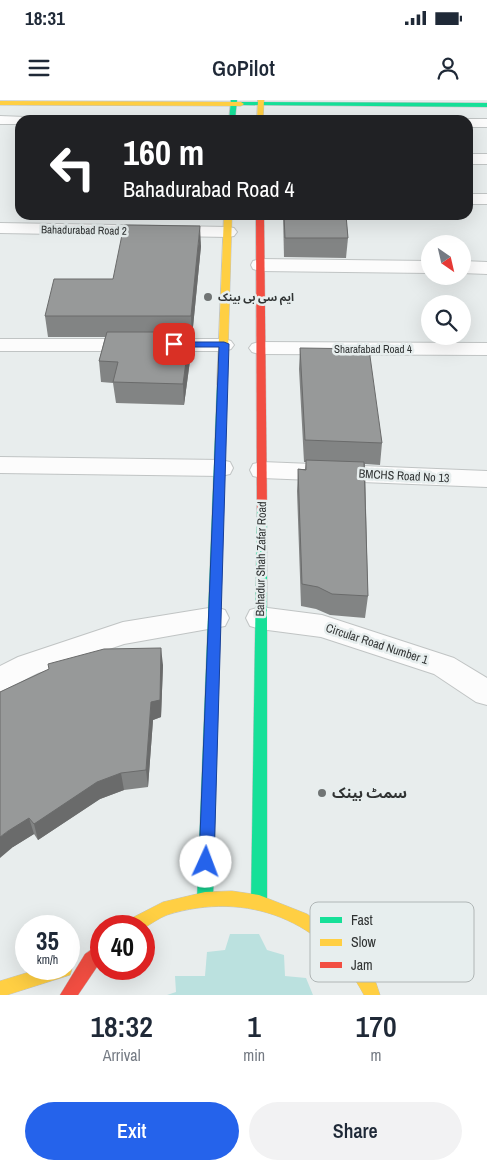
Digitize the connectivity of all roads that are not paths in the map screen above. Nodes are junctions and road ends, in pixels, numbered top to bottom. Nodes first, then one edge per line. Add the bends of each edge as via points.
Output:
1 (188, 100) edge
2 (234, 102) edge
3 (261, 102) edge
4 (323, 102) edge
5 (0, 103) edge
6 (152, 103) junction
7 (177, 104) junction
8 (487, 105) edge
9 (193, 115) edge
10 (233, 115) edge
11 (260, 115) edge
12 (292, 115) edge
13 (0, 120) edge
14 (15, 120) edge
15 (473, 123) edge
16 (487, 123) edge
17 (473, 159) edge
18 (487, 159) edge
19 (473, 199) edge
20 (487, 199) edge
21 (260, 220) edge
22 (228, 224) edge
23 (0, 228) edge
24 (260, 265) junction
25 (421, 267) edge
26 (471, 267) edge
27 (487, 268) edge
28 (224, 344) junction
29 (0, 345) edge
30 (260, 348) junction
31 (487, 349) edge
32 (0, 464) edge
33 (221, 468) junction
34 (262, 470) junction
35 (487, 480) edge
36 (215, 618) junction
37 (260, 618) junction
38 (0, 680) edge
39 (487, 693) edge
40 (205, 899) junction
41 (259, 902) junction
42 (152, 915) edge
43 (310, 925) edge
44 (90, 963) edge
45 (29, 980) edge
46 (365, 982) edge
47 (0, 989) edge
48 (68, 995) edge
49 (372, 995) edge

1 - 7 street
2 - 3 street
2 - 7 street
2 - 10 street
3 - 4 street
3 - 11 street
4 - 8 street
4 - 12 street
5 - 6 street
6 - 7 street
6 - 9 street
13 - 14 street
15 - 16 street
17 - 18 street
19 - 20 street
21 - 24 street, Bahadur Shah Zafar Road
22 - 23 street, Bahadurabad Road 2
22 - 28 street
24 - 25 street
24 - 30 street, Bahadur Shah Zafar Road
26 - 27 street
28 - 29 street
28 - 33 street
30 - 31 street, Sharafabad Road 4
30 - 34 street, Bahadur Shah Zafar Road
32 - 33 street
33 - 36 street
34 - 35 street, BMCHS Road No 13
34 - 37 street, Bahadur Shah Zafar Road
36 - 38 street via 123,633 28,665
36 - 40 street
37 - 39 street, Circular Road Number 1 via 322,626 444,666
37 - 41 street, Bahadur Shah Zafar Road
40 - 41 street
40 - 42 street via 163,909
41 - 43 street
44 - 48 street
45 - 47 street
46 - 49 street

